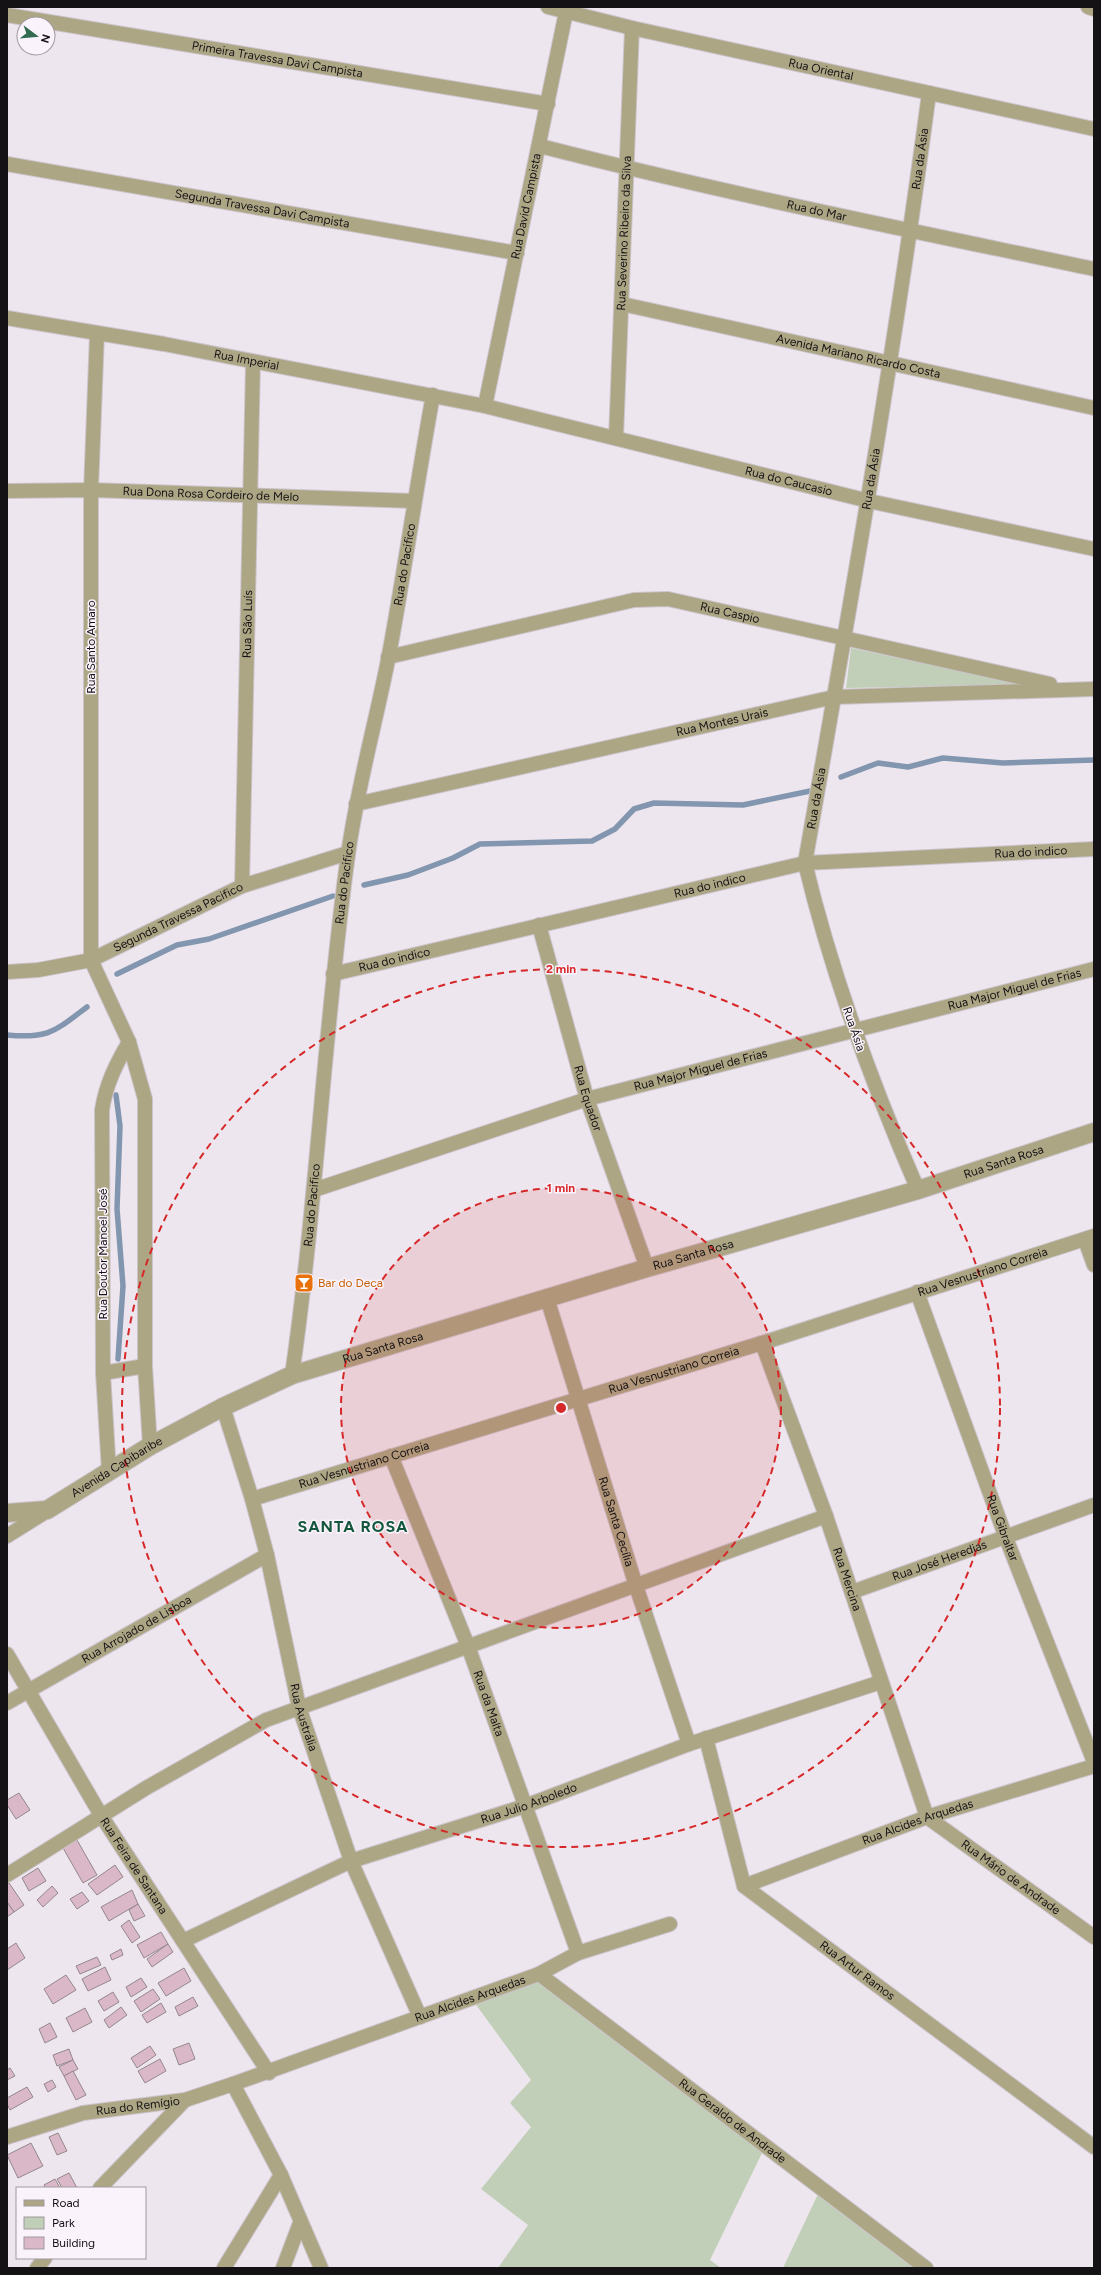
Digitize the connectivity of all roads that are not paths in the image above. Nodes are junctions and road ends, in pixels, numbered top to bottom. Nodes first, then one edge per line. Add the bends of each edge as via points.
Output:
1 (548, 7) edge
2 (1088, 7) edge
3 (567, 9) edge
4 (1094, 9) edge
5 (7, 15) edge
6 (632, 28) junction
7 (929, 93) junction
8 (548, 104) junction
9 (1094, 129) edge
10 (540, 146) junction
11 (7, 164) edge
12 (625, 168) junction
13 (911, 231) junction
14 (517, 253) junction
15 (1094, 269) edge
16 (622, 304) junction
17 (7, 318) edge
18 (98, 334) junction
19 (253, 362) junction
20 (890, 365) junction
21 (433, 395) junction
22 (485, 406) junction
23 (1094, 408) edge
24 (616, 438) junction
25 (91, 490) junction
26 (7, 491) edge
27 (250, 496) junction
28 (414, 500) junction
29 (869, 501) junction
30 (1094, 548) edge
31 (843, 638) junction
32 (388, 657) junction
33 (1071, 689) junction
34 (1094, 689) edge
35 (834, 697) junction
36 (356, 804) junction
37 (1094, 849) edge
38 (348, 853) junction
39 (805, 863) junction
40 (242, 886) junction
41 (539, 926) junction
42 (91, 960) junction
43 (1094, 969) edge
44 (7, 972) edge
45 (333, 974) junction
46 (854, 1031) junction
47 (129, 1042) junction
48 (587, 1099) junction
49 (1094, 1132) edge
50 (314, 1190) junction
51 (918, 1190) junction
52 (1089, 1238) edge
53 (1094, 1265) edge
54 (647, 1268) junction
55 (917, 1292) junction
56 (547, 1298) junction
57 (762, 1343) junction
58 (145, 1366) junction
59 (103, 1373) junction
60 (292, 1375) junction
61 (578, 1399) junction
62 (223, 1407) junction
63 (150, 1446) junction
64 (391, 1456) junction
65 (109, 1472) junction
66 (252, 1499) junction
67 (1094, 1505) edge
68 (48, 1510) junction
69 (7, 1513) edge
70 (826, 1516) junction
71 (7, 1536) edge
72 (1006, 1538) junction
73 (267, 1555) junction
74 (636, 1586) junction
75 (852, 1592) junction
76 (468, 1646) junction
77 (7, 1654) edge
78 (881, 1682) junction
79 (27, 1690) junction
80 (7, 1703) edge
81 (299, 1707) junction
82 (706, 1738) junction
83 (689, 1744) junction
84 (1094, 1762) edge
85 (1094, 1766) edge
86 (525, 1806) junction
87 (102, 1817) junction
88 (927, 1817) junction
89 (351, 1861) junction
90 (7, 1876) edge
91 (744, 1886) junction
92 (670, 1924) dead end
93 (1094, 1937) edge
94 (183, 1941) junction
95 (578, 1953) junction
96 (539, 1974) junction
97 (420, 2017) junction
98 (269, 2072) junction
99 (233, 2084) junction
100 (185, 2100) junction
101 (7, 2137) edge
102 (1094, 2147) edge
103 (281, 2175) junction
104 (101, 2187) edge
105 (300, 2223) junction
106 (44, 2259) edge
107 (38, 2268) edge
108 (224, 2268) edge
109 (283, 2268) edge
110 (321, 2268) edge
111 (926, 2268) edge

1 - 3 street, Rua Oriental
2 - 4 street
3 - 6 street, Rua Oriental
3 - 8 street, Rua David Campista
5 - 8 street, Primeira Travessa Davi Campista
6 - 7 street, Rua Oriental
6 - 12 street, Rua Severino Ribeiro da Silva
7 - 9 street, Rua Oriental
7 - 13 street, Rua da Ásia
8 - 10 street, Rua David Campista
10 - 12 street, Rua do Mar
10 - 14 street, Rua David Campista
11 - 14 street, Segunda Travessa Davi Campista
12 - 13 street, Rua do Mar
12 - 16 street, Rua Severino Ribeiro da Silva
13 - 15 street, Rua do Mar
13 - 20 street, Rua da Ásia
14 - 22 street, Rua David Campista
16 - 20 street, Avenida Mariano Ricardo Costa
16 - 24 street, Rua Severino Ribeiro da Silva
17 - 18 street, Rua Imperial
18 - 19 street, Rua Imperial
18 - 25 street, Rua Santo Amaro
19 - 21 street, Rua Imperial
19 - 27 street, Rua São Luís
20 - 23 street, Avenida Mariano Ricardo Costa
20 - 29 street, Rua da Ásia
21 - 22 street, Rua Imperial
21 - 28 street, Rua do Pacifico
22 - 24 street, Rua do Caucasio
24 - 29 street, Rua do Caucasio
25 - 26 street, Rua Dona Rosa Cordeiro de Melo
25 - 27 street, Rua Dona Rosa Cordeiro de Melo
25 - 42 street, Rua Santo Amaro
27 - 28 street, Rua Dona Rosa Cordeiro de Melo
27 - 40 street, Rua São Luís
28 - 32 street, Rua do Pacifico
29 - 30 street, Rua do Caucasio
29 - 31 street, Rua da Ásia
31 - 32 street, Rua Caspio via 676,600 634,600
31 - 33 street, Rua Caspio
31 - 35 street, Rua da Ásia
32 - 36 street, Rua do Pacifico
33 - 34 street, Rua Montes Urais
33 - 35 street, Rua Montes Urais
35 - 36 street, Rua Montes Urais
35 - 39 street, Rua da Ásia
36 - 38 street, Rua do Pacifico
37 - 39 street, Rua do indico
38 - 40 street, Segunda Travessa Pacifico
38 - 45 street, Rua do Pacifico
39 - 41 street, Rua do indico
39 - 46 street, Rua Ásia
40 - 42 street, Segunda Travessa Pacifico
41 - 45 street, Rua do indico
41 - 48 street, Rua Equador
42 - 44 street, Segunda Travessa Pacifico via 38,970
42 - 47 street
43 - 46 street, Rua Major Miguel de Frias
45 - 50 street, Rua do Pacifico
46 - 48 street, Rua Major Miguel de Frias
46 - 51 street, Rua Ásia via 882,1108
47 - 58 street via 145,1099
47 - 59 street, Rua Doutor Manoel José via 110,1080 102,1110
48 - 50 street, Rua Major Miguel de Frias
48 - 54 street, Rua Equador
49 - 51 street, Rua Santa Rosa
50 - 60 street, Rua do Pacifico via 306,1279
51 - 54 street, Rua Santa Rosa
52 - 53 street
52 - 55 street, Rua Vesnustriano Correia
54 - 56 street, Rua Santa Rosa
55 - 57 street, Rua Vesnustriano Correia
55 - 72 street, Rua Gibraltar
56 - 60 street, Rua Santa Rosa
56 - 61 street, Rua Santa Cecília
57 - 61 street, Rua Vesnustriano Correia
57 - 70 street, Rua Mercina
58 - 59 street
58 - 63 street
59 - 65 street, Rua Doutor Manoel José
60 - 62 street, Rua Santa Rosa
61 - 64 street, Rua Vesnustriano Correia
61 - 74 street, Rua Santa Cecília
62 - 63 street, Avenida Capibaribe
62 - 66 street, Rua Austrália
63 - 65 street, Avenida Capibaribe
64 - 66 street, Rua Vesnustriano Correia
64 - 76 street, Rua da Malta
65 - 68 street, Avenida Capibaribe
66 - 73 street, Rua Austrália
67 - 72 street, Rua José Heredias
68 - 69 street, Avenida Capibaribe
68 - 71 street
70 - 74 street
70 - 75 street, Rua Mercina
72 - 75 street, Rua José Heredias
72 - 84 street, Rua Gibraltar
73 - 79 street, Rua Arrojado de Lisboa
73 - 81 street, Rua Austrália
74 - 76 street
74 - 83 street, Rua Santa Cecília
75 - 78 street, Rua Mercina
76 - 81 street
76 - 86 street, Rua da Malta
77 - 79 street, Rua Feira de Santana
78 - 82 street, Rua Julio Arboledo
78 - 88 street, Rua Mercina
79 - 80 street, Rua Arrojado de Lisboa
79 - 87 street, Rua Feira de Santana
81 - 87 street via 266,1720 146,1788
81 - 89 street, Rua Austrália
82 - 83 street, Rua Julio Arboledo
82 - 91 street
83 - 86 street, Rua Julio Arboledo
85 - 88 street, Rua Alcides Arquedas
86 - 89 street, Rua Julio Arboledo
86 - 95 street, Rua da Malta
87 - 90 street
87 - 94 street, Rua Feira de Santana
88 - 91 street, Rua Alcides Arquedas
88 - 93 street, Rua Mário de Andrade
89 - 94 street, Rua Julio Arboledo
89 - 97 street, Rua Austrália
91 - 102 street, Rua Artur Ramos
92 - 95 street, Rua Alcides Arquedas
94 - 98 street, Rua Feira de Santana
95 - 96 street, Rua Alcides Arquedas
96 - 97 street, Rua Alcides Arquedas
96 - 111 street, Rua Geraldo de Andrade
97 - 98 street, Rua Alcides Arquedas
98 - 99 street, Rua do Remígio
99 - 100 street, Rua do Remígio
99 - 103 street
100 - 101 street, Rua do Remígio via 82,2113
100 - 104 street
103 - 105 street
103 - 108 street
105 - 109 street
105 - 110 street
106 - 107 street

